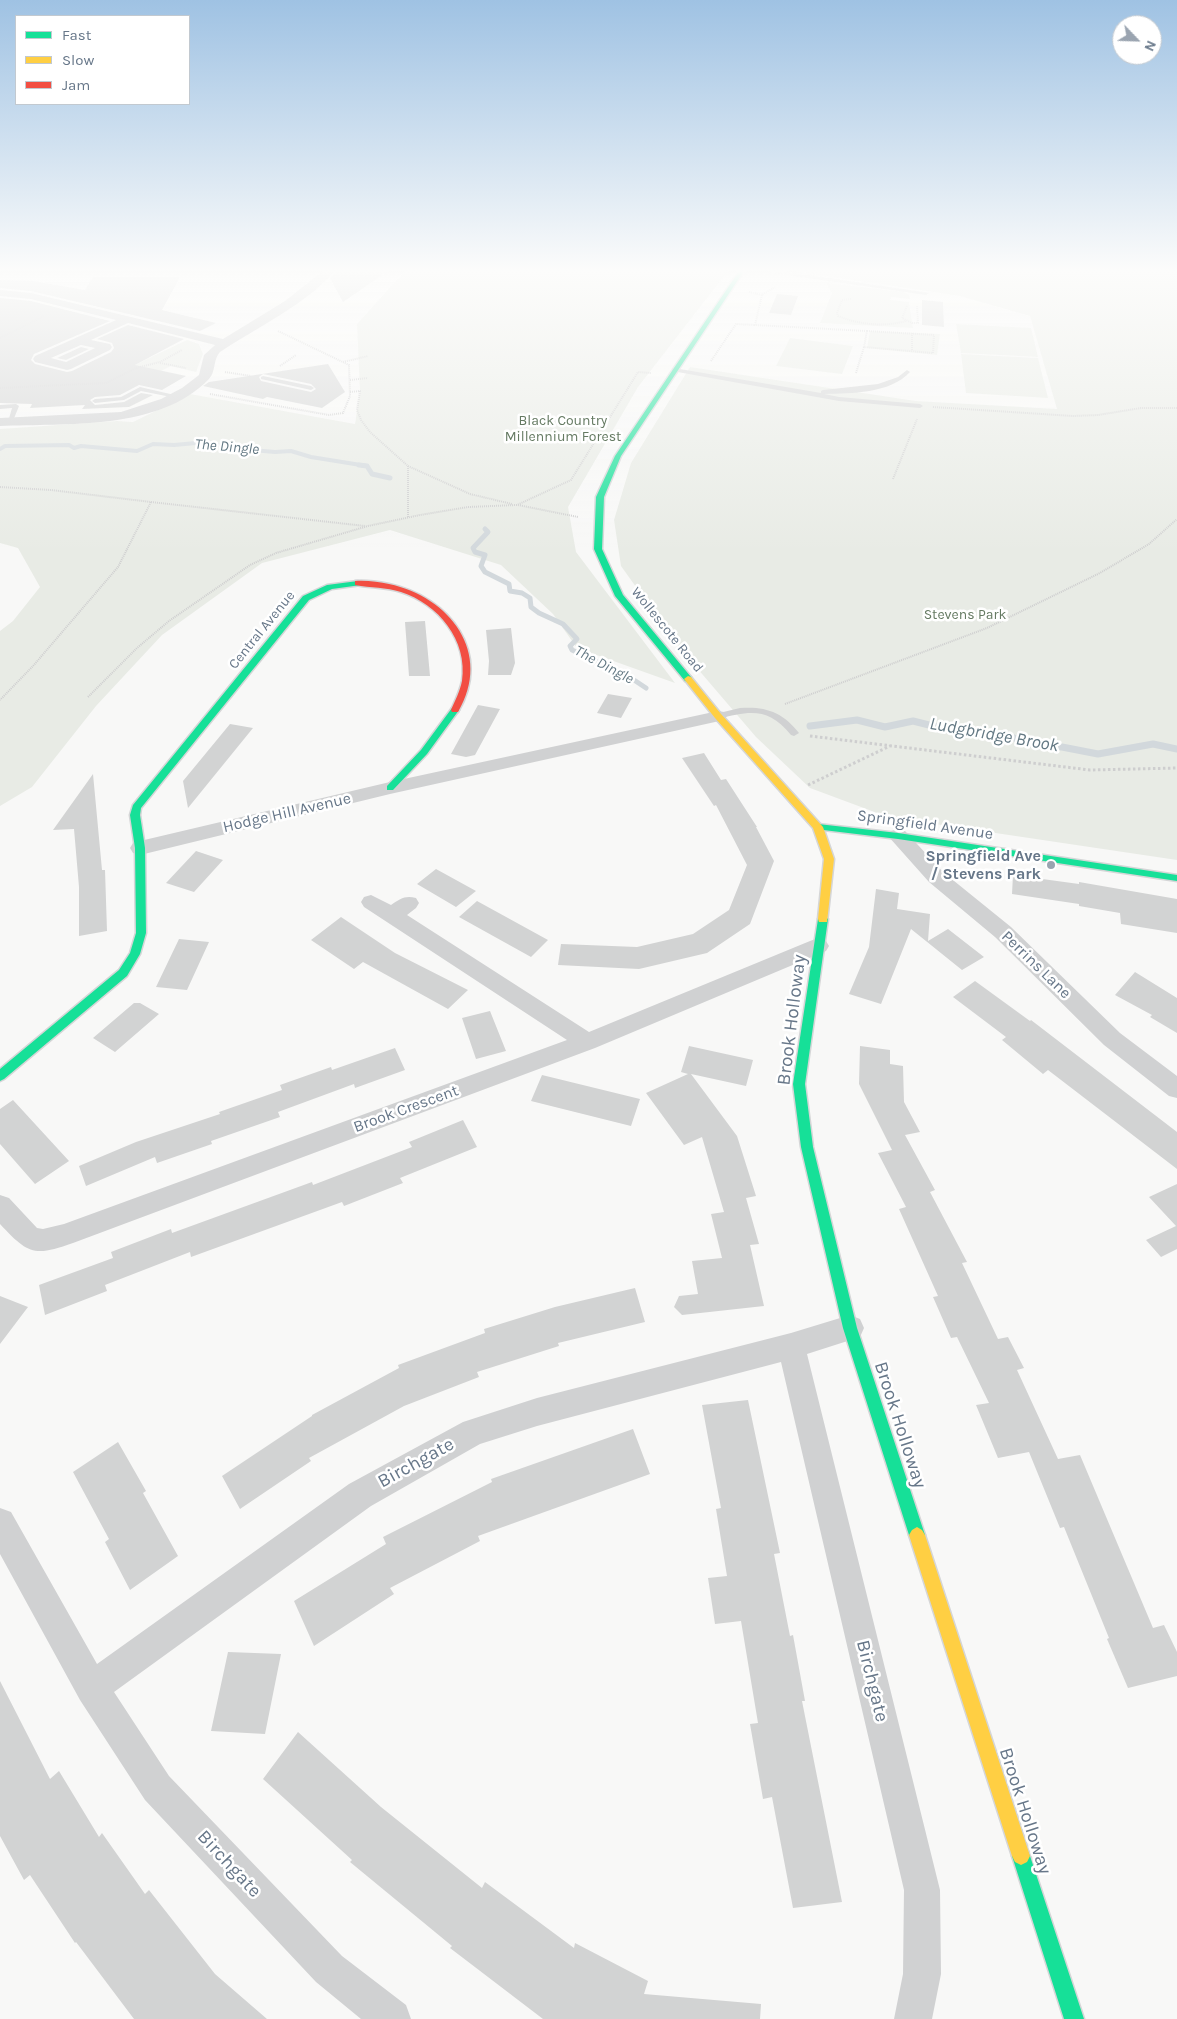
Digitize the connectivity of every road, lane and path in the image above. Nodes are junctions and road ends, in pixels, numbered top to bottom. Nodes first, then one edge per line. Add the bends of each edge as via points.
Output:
1 (147, 365) edge
2 (173, 365) edge
3 (208, 365) edge
4 (677, 365) edge
5 (674, 370) junction
6 (638, 372) dead end
7 (907, 372) dead end
8 (206, 373) junction
9 (264, 378) dead end
10 (368, 378) dead end
11 (350, 380) dead end
12 (0, 388) edge
13 (311, 388) dead end
14 (350, 392) dead end
15 (806, 392) junction
16 (176, 396) junction
17 (95, 401) dead end
18 (921, 406) junction
19 (0, 407) edge
20 (1177, 408) edge
21 (5, 422) edge
22 (408, 466) junction
23 (894, 479) dead end
24 (0, 487) edge
25 (151, 502) junction
26 (517, 505) junction
27 (408, 518) junction
28 (600, 518) junction
29 (1177, 519) edge
30 (368, 526) junction
31 (88, 697) dead end
32 (0, 700) edge
33 (765, 711) junction
34 (718, 716) junction
35 (794, 733) dead end
36 (808, 736) dead end
37 (890, 746) junction
38 (1177, 768) edge
39 (390, 788) junction
40 (790, 794) junction
41 (818, 827) junction
42 (898, 836) junction
43 (140, 848) junction
44 (1177, 878) edge
45 (371, 902) dead end
46 (818, 946) junction
47 (587, 1042) junction
48 (0, 1076) edge
49 (1177, 1089) edge
50 (0, 1206) edge
51 (850, 1328) junction
52 (791, 1346) junction
53 (0, 1523) edge
54 (92, 1688) junction
55 (392, 2019) edge
56 (913, 2019) edge
57 (1074, 2019) edge

1 - 12 path via 106,383
2 - 8 path
3 - 8 street
4 - 5 street, Wollescote Road
5 - 15 lane
5 - 28 street, Wollescote Road via 618,456 600,497
6 - 26 path via 571,480
7 - 15 lane via 902,377 875,386
8 - 16 street
9 - 13 lane
10 - 11 path
14 - 22 path via 360,391 357,410 370,432
15 - 18 lane via 832,398
16 - 17 lane via 140,389 122,399
16 - 21 street via 137,413 121,416
18 - 20 path via 1073,416 1141,408
18 - 23 path
19 - 21 lane via 16,406
22 - 26 path via 470,494
22 - 27 path
24 - 25 path
25 - 30 path
25 - 32 path via 118,566
26 - 27 path via 468,507
26 - 28 path via 570,516
27 - 30 path
28 - 34 street, Wollescote Road via 598,549 619,596
29 - 33 path via 1148,544 1100,573 987,628
30 - 31 path via 276,553 250,565 169,621
33 - 34 lane via 744,709
33 - 35 lane
34 - 39 street, Hodge Hill Avenue
34 - 40 street, Wollescote Road
36 - 37 path
37 - 38 path via 1090,770
37 - 40 path
39 - 43 street, Hodge Hill Avenue
39 - 43 street, Central Avenue via 421,759 458,706 466,680 466,657 461,637 446,616 418,595 374,584 331,585 306,598 136,807
40 - 41 street, Wollescote Road
41 - 42 street, Springfield Avenue
41 - 46 street, Brook Holloway via 829,859
42 - 44 street, Springfield Avenue
42 - 49 street, Perrins Lane via 936,877 1003,932 1112,1039
43 - 48 street via 141,933 135,954 123,973
45 - 47 street via 401,909
46 - 47 street, Brook Crescent
46 - 51 street, Brook Holloway via 799,1084 807,1147
47 - 50 street, Brook Crescent via 44,1241 29,1237
51 - 52 street, Birchgate
51 - 57 street, Brook Holloway
52 - 54 street, Birchgate via 473,1432 360,1495
52 - 56 street, Birchgate via 922,1890 922,1974
53 - 54 street, Birchgate
54 - 55 street, Birchgate via 157,1788 329,1969

